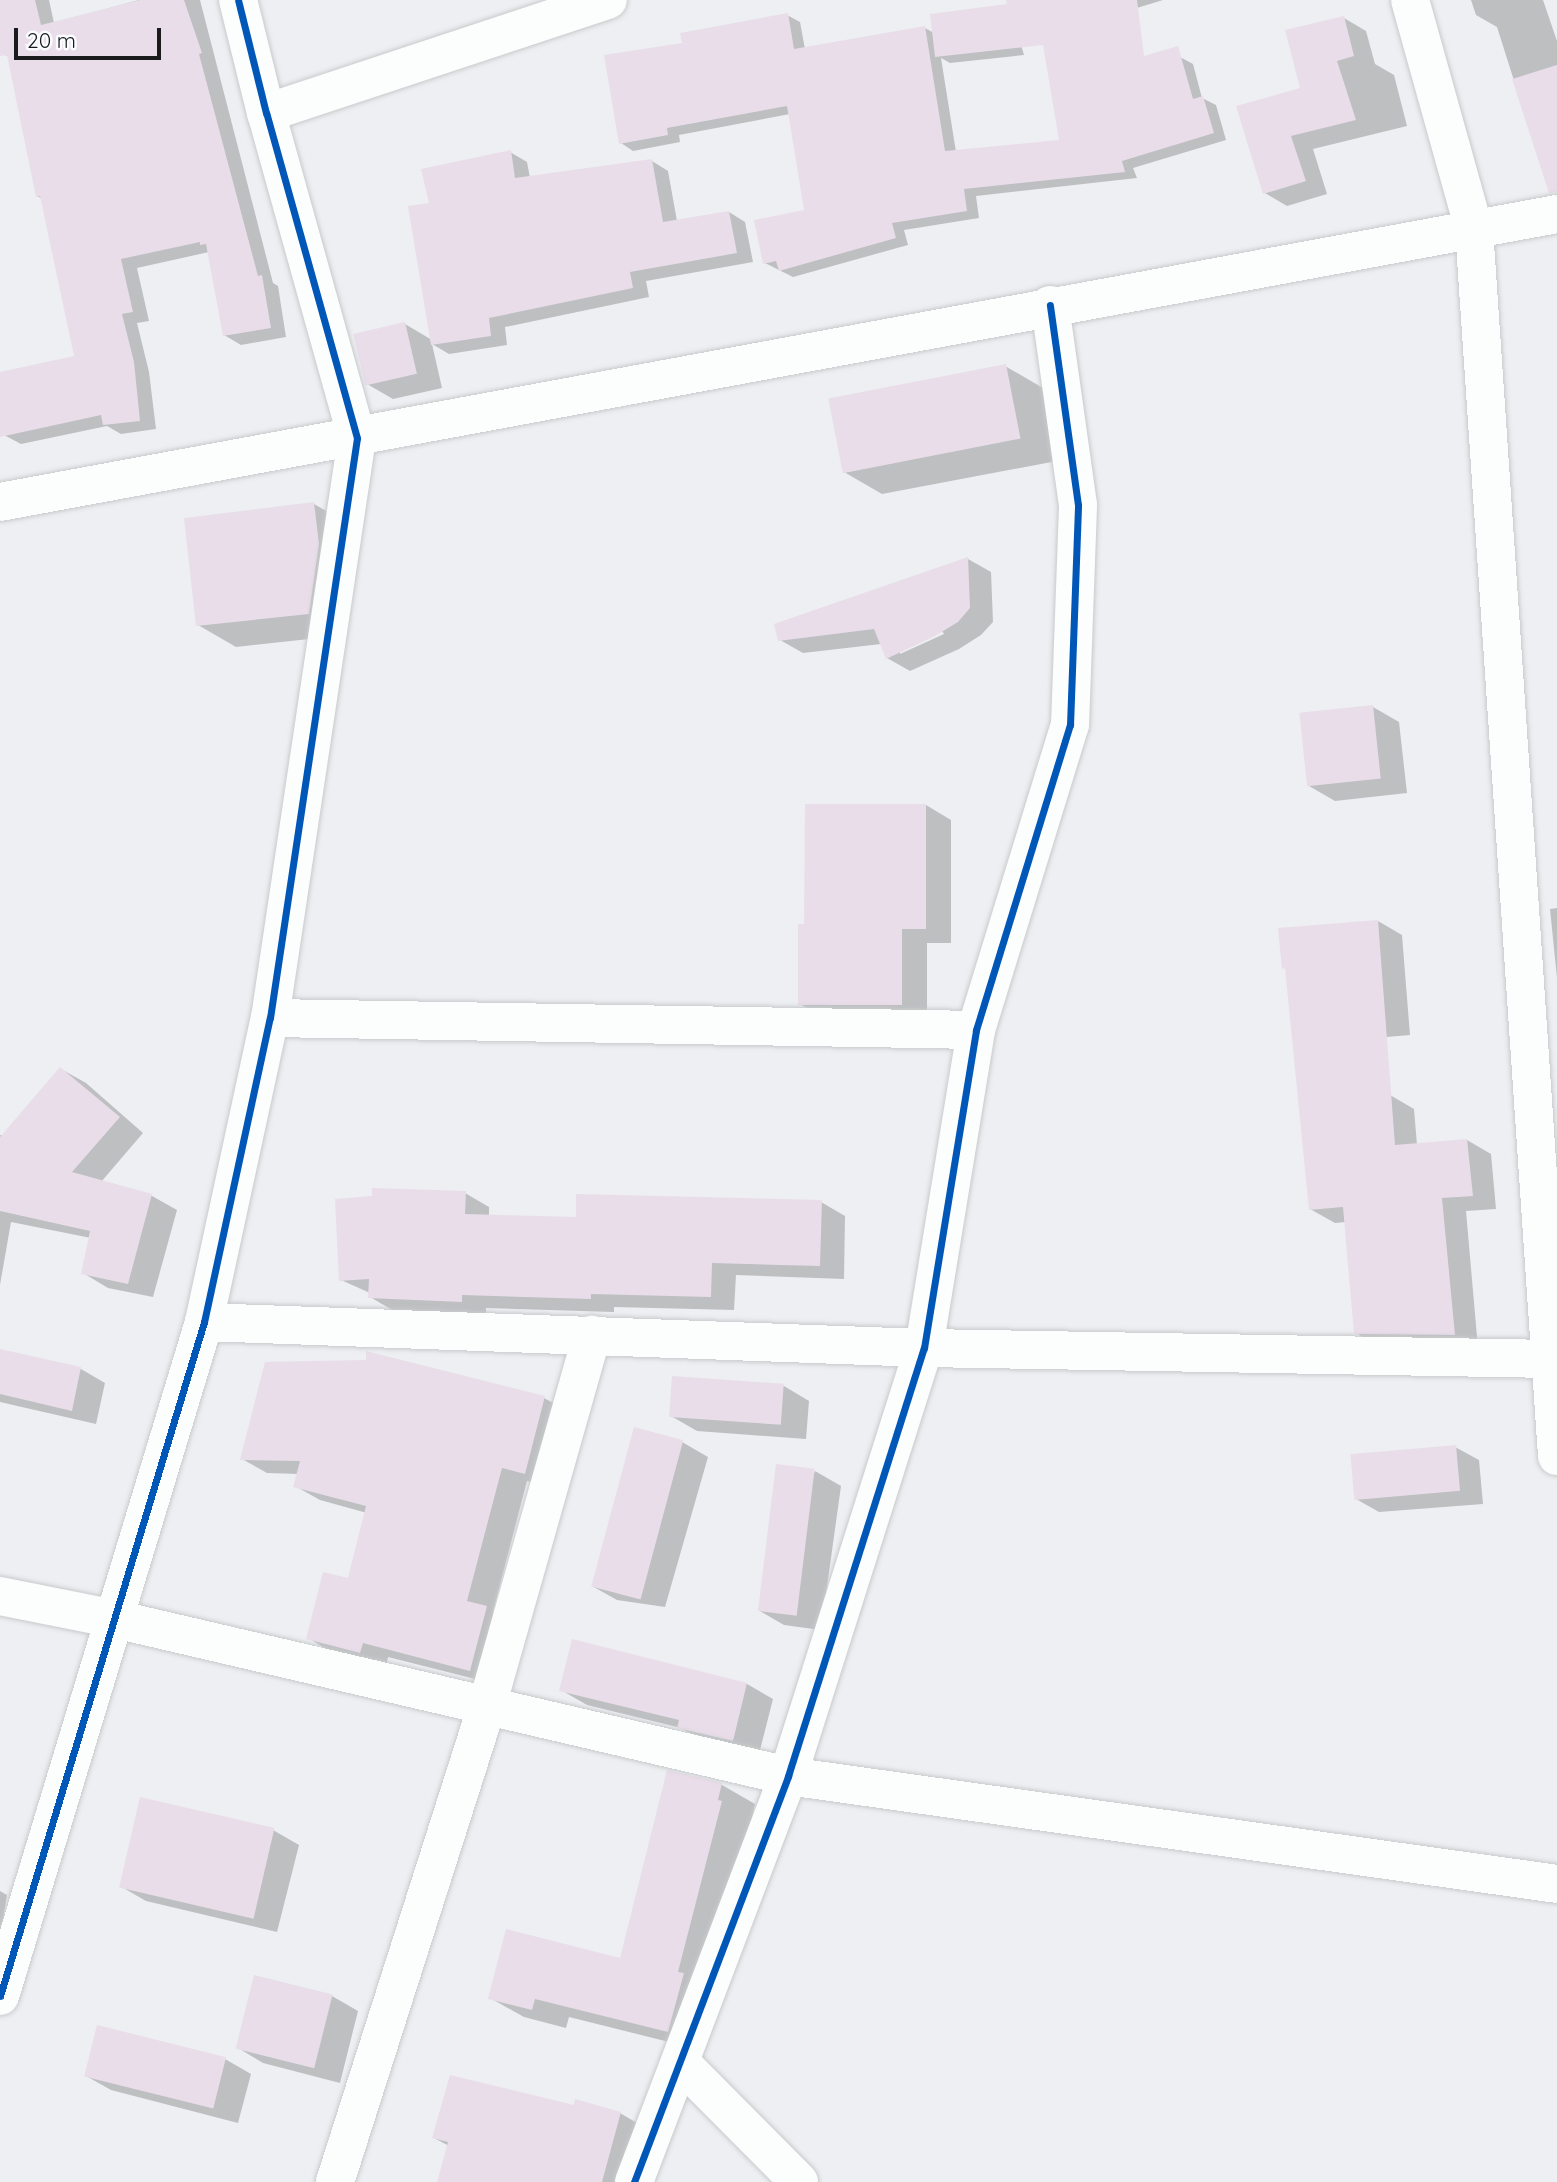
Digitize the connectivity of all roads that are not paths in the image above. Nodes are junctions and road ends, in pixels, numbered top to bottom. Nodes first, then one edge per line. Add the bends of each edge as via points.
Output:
1 (238, 0) edge
2 (608, 0) edge
3 (1410, 0) edge
4 (266, 113) junction
5 (1557, 214) edge
6 (1474, 229) junction
7 (1050, 305) junction
8 (357, 438) junction
9 (0, 502) edge
10 (270, 1018) junction
11 (976, 1030) junction
12 (204, 1322) junction
13 (592, 1335) junction
14 (924, 1348) junction
15 (1554, 1359) edge
16 (1557, 1456) edge
17 (0, 1596) edge
18 (115, 1619) junction
19 (487, 1706) junction
20 (788, 1776) junction
21 (1557, 1884) edge
22 (0, 1996) edge
23 (680, 2062) junction
24 (335, 2182) edge
25 (634, 2182) edge
26 (799, 2182) edge

1 - 4 street
2 - 4 street
3 - 6 street
4 - 8 street
5 - 6 street
6 - 7 street
6 - 15 street
7 - 8 street
7 - 11 street via 1078,505 1070,725
8 - 9 street
8 - 10 street
10 - 11 street
10 - 12 street
11 - 14 street
12 - 13 street
12 - 18 street
13 - 14 street
13 - 19 street
14 - 15 street
14 - 20 street
15 - 16 street
17 - 18 street
18 - 19 street
18 - 22 street
19 - 20 street
19 - 24 street
20 - 21 street
20 - 23 street
23 - 25 street
23 - 26 street

